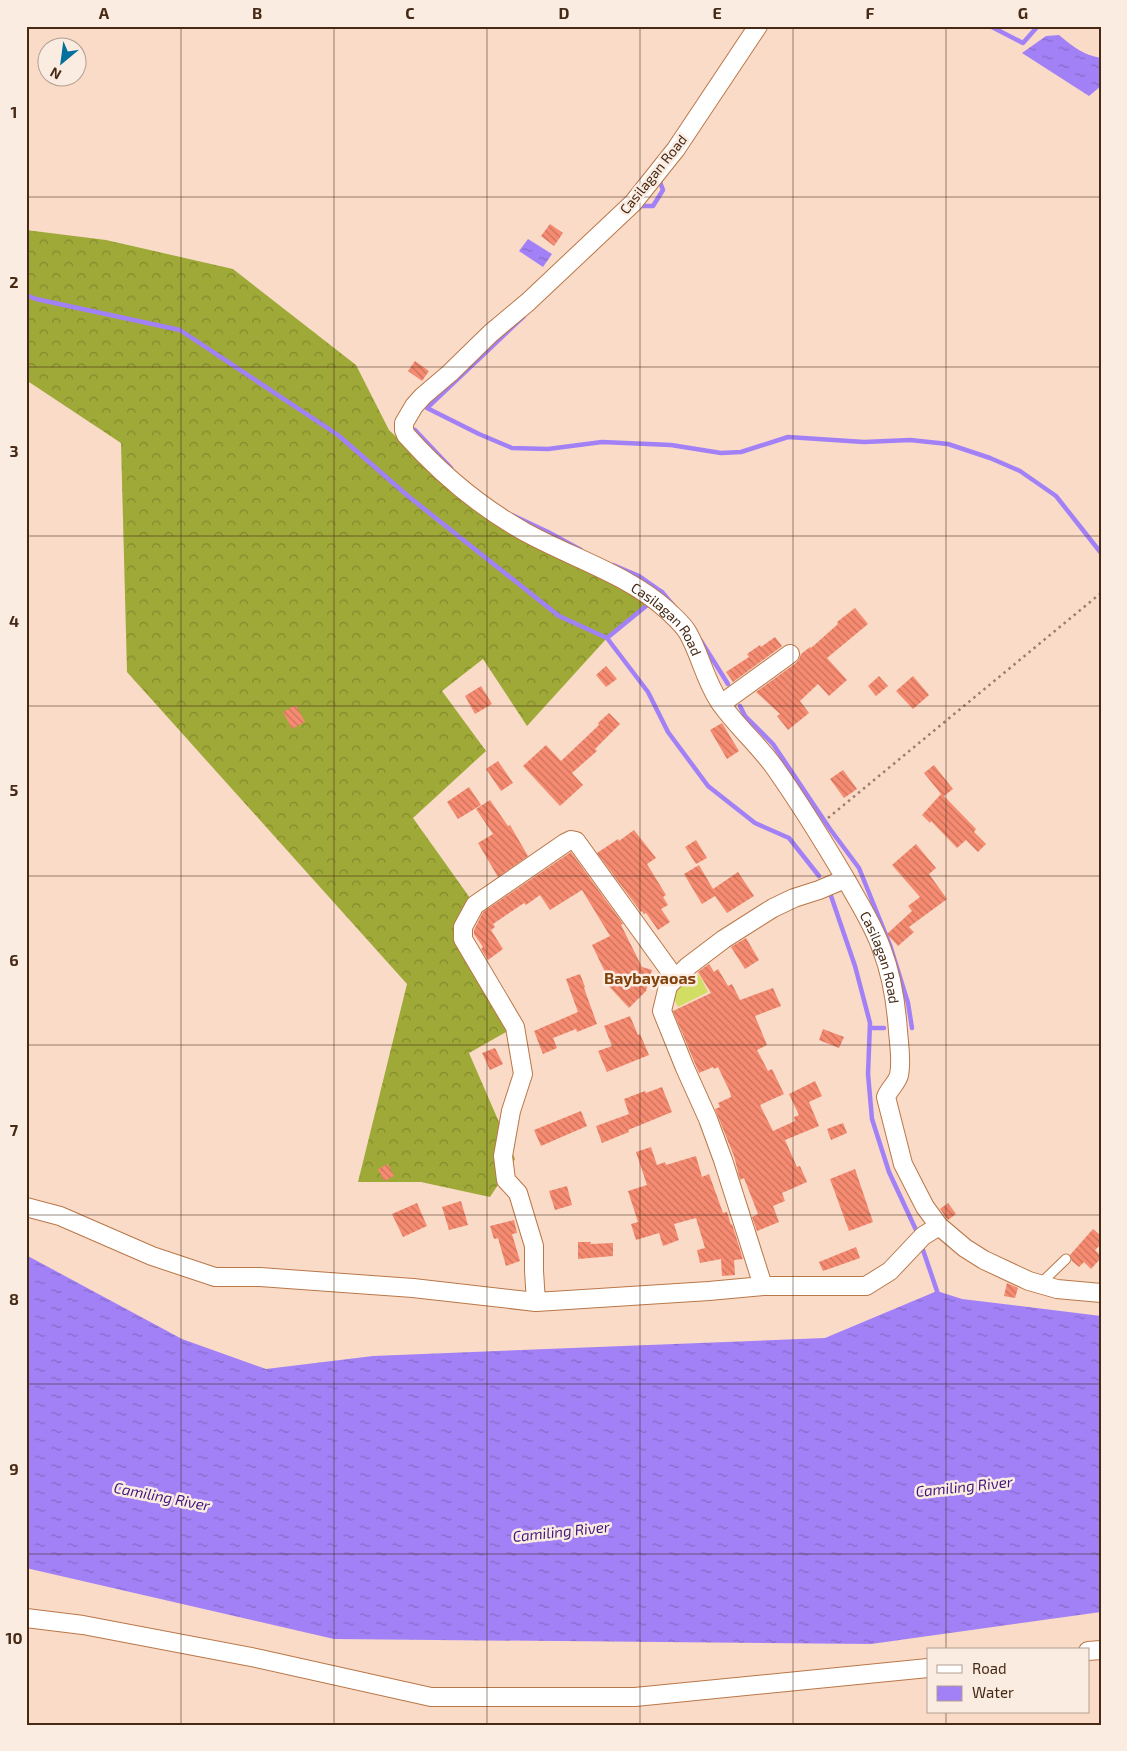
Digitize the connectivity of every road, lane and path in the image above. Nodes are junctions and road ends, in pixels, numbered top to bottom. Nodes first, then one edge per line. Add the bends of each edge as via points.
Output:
1 (758, 26) edge
2 (1101, 593) edge
3 (790, 654) dead end
4 (721, 704) junction
5 (815, 828) junction
6 (845, 879) junction
7 (675, 978) junction
8 (26, 1207) edge
9 (939, 1226) junction
10 (1066, 1259) dead end
11 (1040, 1284) junction
12 (763, 1286) junction
13 (1101, 1293) edge
14 (536, 1302) junction
15 (26, 1618) edge
16 (927, 1668) edge

1 - 4 street, Casilagan Road via 676,149 633,203 423,396 404,424 406,435 429,460 484,506 526,532 632,586 668,610 688,632
2 - 5 path
3 - 4 street
4 - 5 street, Casilagan Road via 739,729 774,766
5 - 6 street, Casilagan Road
6 - 7 street via 773,908 724,939
6 - 9 street, Casilagan Road via 882,949 894,991 899,1076 886,1097 903,1164
7 - 12 street via 668,986 662,1011 724,1160
7 - 14 street via 576,841 565,843 475,905 463,926 463,939 515,1027 523,1074 511,1112 503,1156 506,1180 518,1193 534,1246
8 - 14 street via 60,1216 152,1256 215,1277 413,1288
9 - 11 street, Casilagan Road via 984,1260
9 - 12 street via 923,1236 890,1271 866,1286
10 - 11 lane
11 - 13 street, Casilagan Road
12 - 14 street
15 - 16 street via 83,1625 227,1653 431,1697 635,1698

